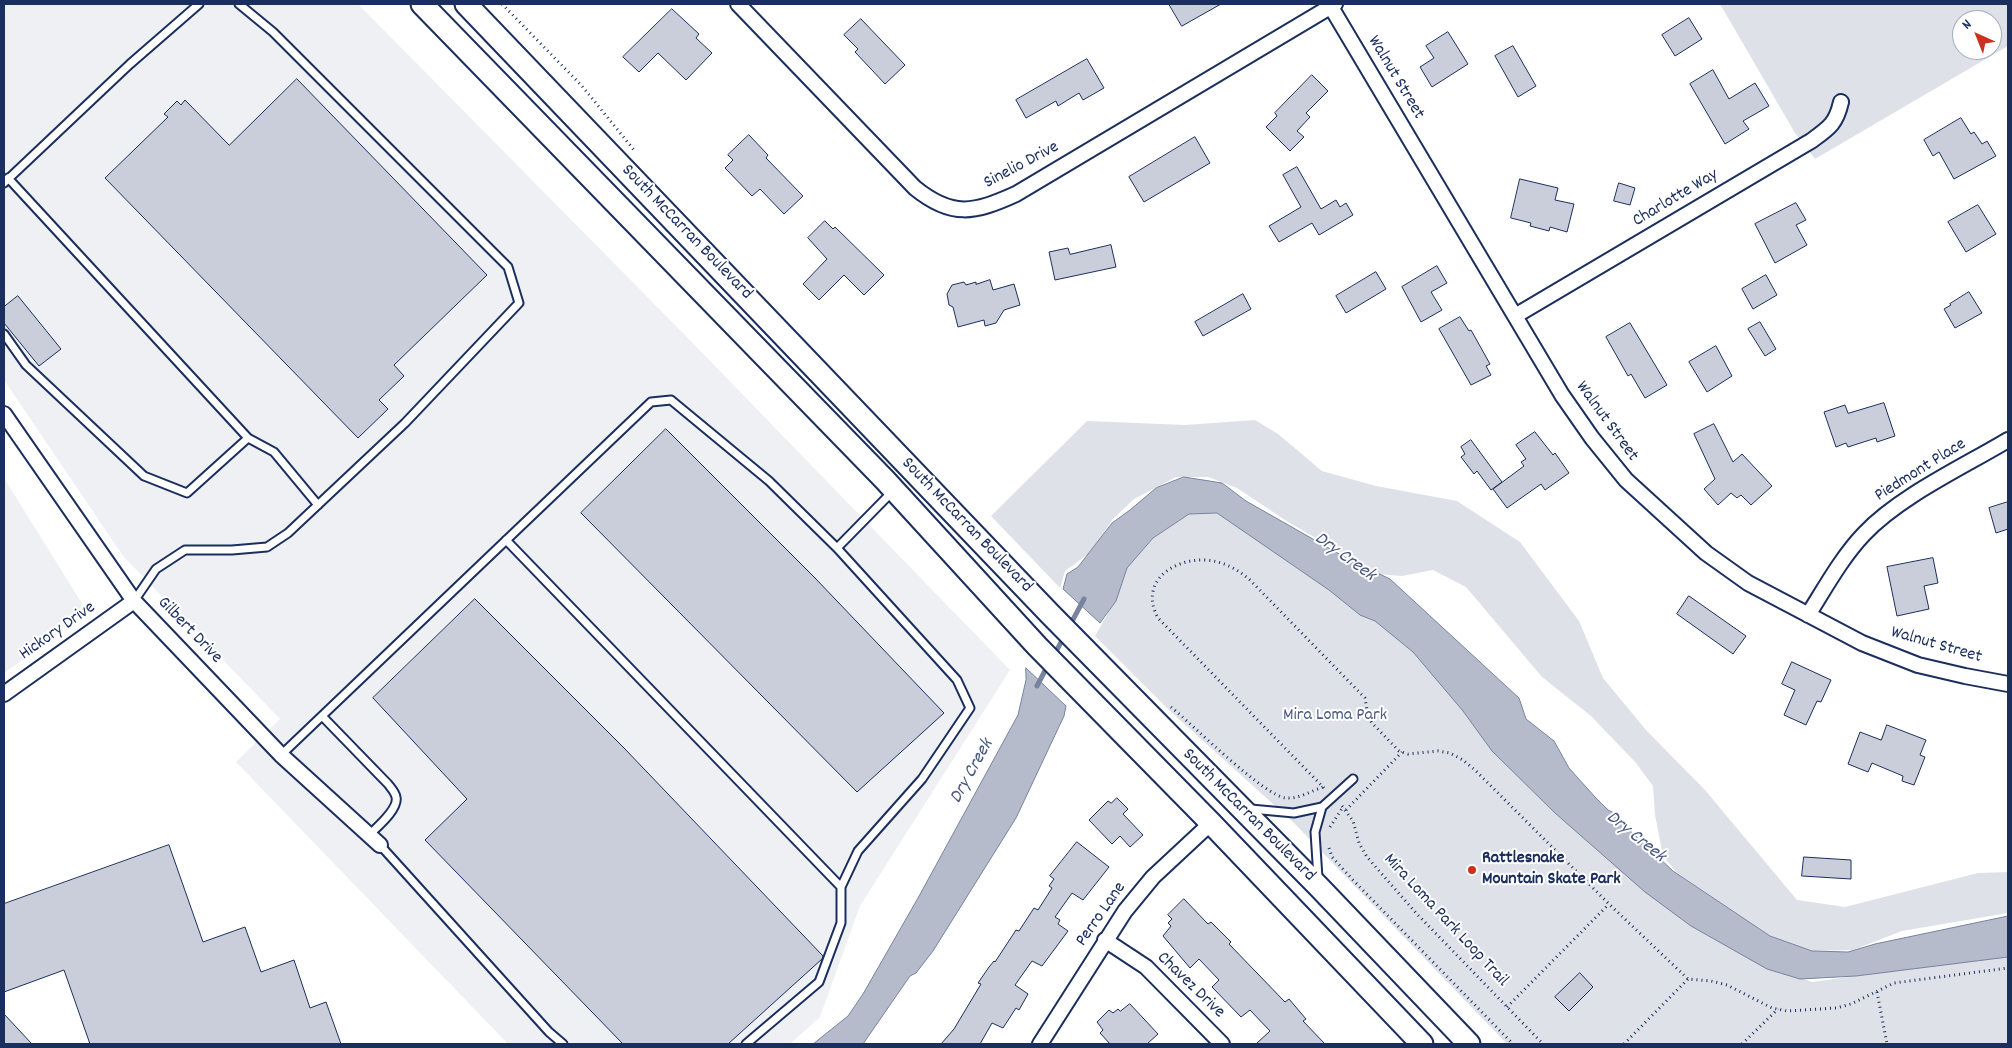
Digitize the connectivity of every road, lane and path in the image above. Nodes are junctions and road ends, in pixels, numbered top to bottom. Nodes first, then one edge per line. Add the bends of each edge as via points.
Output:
1 (199, 4) edge
2 (239, 4) edge
3 (422, 4) edge
4 (466, 4) edge
5 (738, 4) edge
6 (1333, 5) edge
7 (1841, 102) dead end
8 (6, 180) edge
9 (1516, 316) junction
10 (4, 334) edge
11 (4, 414) edge
12 (248, 438) junction
13 (2008, 440) edge
14 (894, 490) junction
15 (318, 505) junction
16 (506, 540) junction
17 (837, 548) junction
18 (134, 600) junction
19 (1808, 615) junction
20 (2008, 684) edge
21 (4, 694) edge
22 (1170, 706) dead end
23 (322, 716) junction
24 (1402, 752) junction
25 (281, 755) junction
26 (1353, 779) dead end
27 (1322, 807) junction
28 (1240, 808) junction
29 (1344, 808) junction
30 (1212, 822) junction
31 (369, 835) junction
32 (1328, 835) dead end
33 (1328, 842) dead end
34 (380, 845) joint
35 (841, 887) junction
36 (1319, 888) junction
37 (1609, 904) junction
38 (1105, 940) junction
39 (2008, 968) edge
40 (1688, 979) junction
41 (1878, 992) junction
42 (1506, 1006) junction
43 (1778, 1009) junction
44 (563, 1044) edge
45 (746, 1044) edge
46 (1040, 1044) edge
47 (1222, 1044) edge
48 (1422, 1044) edge
49 (1470, 1044) edge
50 (1513, 1044) edge
51 (1543, 1044) edge
52 (1624, 1044) edge
53 (1742, 1044) edge
54 (1887, 1044) edge

1 - 8 lane
2 - 15 lane via 273,32 508,267 519,303 405,424
3 - 14 main road, South McCarran Boulevard
4 - 28 main road, South McCarran Boulevard
5 - 6 street, Sinelio Drive via 915,188 931,201 954,209 975,209 1016,194
6 - 9 street, Walnut Street
7 - 9 street, Charlotte Way via 1838,117 1830,128 1811,141
8 - 12 lane
9 - 19 street, Walnut Street via 1562,395 1626,480 1706,553 1748,583
10 - 12 lane via 26,364 144,476 187,493
11 - 18 street, Gilbert Drive
12 - 15 lane via 274,452
13 - 19 street, Piedmont Place via 1886,513 1864,534
14 - 17 lane
14 - 30 main road, South McCarran Boulevard via 1037,646
15 - 18 lane via 288,533 267,547 185,550 156,569
16 - 17 lane via 651,402 671,400 769,481
16 - 23 lane
16 - 35 lane
17 - 35 lane via 957,680 970,708 922,779 858,851
18 - 21 street, Hickory Drive
18 - 25 street, Gilbert Drive
19 - 20 street, Walnut Street via 1862,643 1918,664
22 - 24 path via 1242,770 1276,795 1296,798 1323,787 1158,618 1153,590 1166,570 1179,564 1206,560 1223,563 1250,580 1366,698 1372,723
23 - 25 lane
23 - 31 lane via 397,799 395,807
24 - 29 path
24 - 37 path via 1438,751 1463,760
25 - 31 street, Gilbert Drive
26 - 27 lane
27 - 28 lane via 1294,813
27 - 36 lane via 1316,832
28 - 36 main road, South McCarran Boulevard
29 - 32 path via 1329,828
29 - 42 path, Mira Loma Park Loop Trail via 1353,821 1367,857
30 - 38 street, Perro Lane via 1153,877
30 - 48 main road, South McCarran Boulevard
31 - 34 street, Gilbert Drive
33 - 50 path via 1332,857 1353,880
34 - 44 lane via 548,1032
35 - 45 lane via 841,923 819,982
36 - 49 main road, South McCarran Boulevard
37 - 40 path
37 - 42 path
38 - 46 street, Perro Lane
38 - 47 street, Chavez Drive via 1152,972
39 - 41 path via 1894,983
40 - 43 path via 1728,985
40 - 52 path
41 - 43 path via 1836,1008
41 - 54 path
42 - 51 path, Mira Loma Park Loop Trail
43 - 53 path

